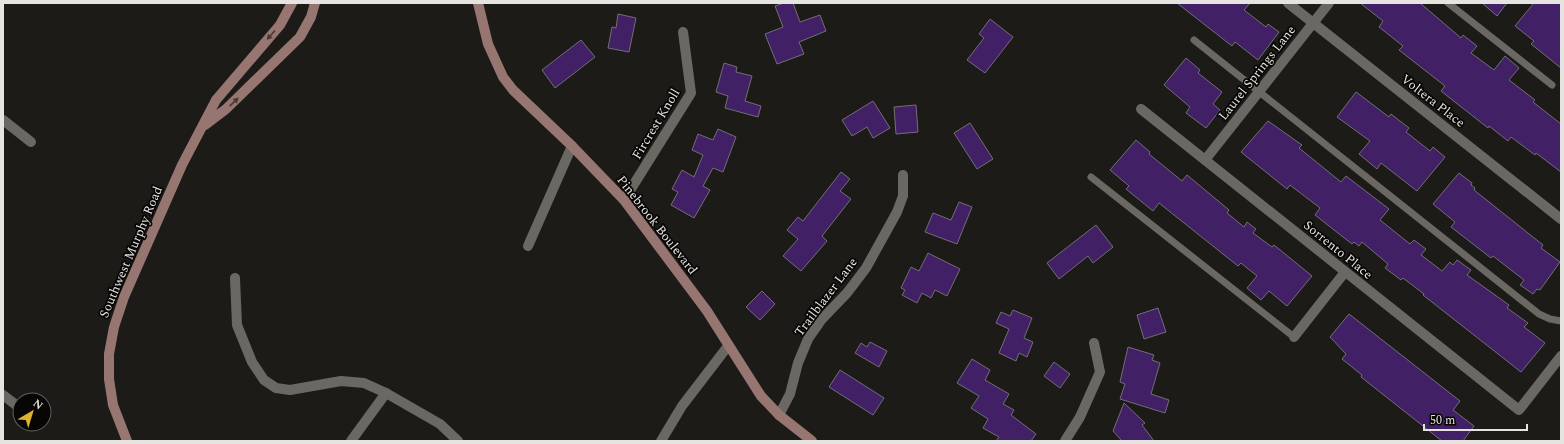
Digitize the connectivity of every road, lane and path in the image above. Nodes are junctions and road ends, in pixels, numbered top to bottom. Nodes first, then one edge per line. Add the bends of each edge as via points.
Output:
1 (292, 3) edge
2 (315, 3) edge
3 (478, 3) edge
4 (1288, 3) edge
5 (1329, 3) edge
6 (1448, 3) edge
7 (1313, 23) junction
8 (683, 32) dead end
9 (1194, 40) dead end
10 (1552, 85) dead end
11 (1259, 92) junction
12 (1141, 109) dead end
13 (3, 120) edge
14 (204, 126) junction
15 (31, 142) dead end
16 (572, 146) junction
17 (1205, 160) junction
18 (903, 175) dead end
19 (1091, 177) dead end
20 (624, 200) junction
21 (1561, 219) edge
22 (528, 246) dead end
23 (1345, 272) junction
24 (234, 278) dead end
25 (1561, 321) edge
26 (1294, 337) joint
27 (1094, 343) dead end
28 (728, 346) junction
29 (1561, 356) edge
30 (386, 393) junction
31 (3, 395) edge
32 (12, 402) edge
33 (779, 415) junction
34 (127, 441) edge
35 (351, 441) edge
36 (458, 441) edge
37 (660, 441) edge
38 (812, 441) edge
39 (1065, 441) edge

1 -> 14 main road, Southwest Murphy Road via 280,25 216,100
14 -> 2 main road, Southwest Murphy Road via 226,110 300,37
3 - 16 main road, Pinebrook Boulevard via 488,44 503,77 513,90
4 - 7 street, Voltera Place
5 - 7 street, Laurel Springs Lane
6 - 10 lane
7 - 11 street, Laurel Springs Lane
7 - 21 street, Voltera Place
8 - 20 street, Fircrest Knoll via 691,93
9 - 11 lane
11 - 17 street, Laurel Springs Lane
11 - 25 lane via 1539,314
12 - 17 street, Sorrento Place
13 - 15 street
14 - 34 main road, Southwest Murphy Road via 179,172 124,297 114,327 109,354 109,379 113,405
16 - 20 main road, Pinebrook Boulevard
16 - 22 street
17 - 23 street, Sorrento Place
18 - 33 street, Trailblazer Lane via 903,196 897,212 866,268 808,339 798,363 790,394
19 - 26 lane
20 - 28 main road, Pinebrook Boulevard via 680,274
23 - 26 street
23 - 29 street, Sorrento Place via 1519,410
24 - 30 street via 237,325 252,362 264,380 276,388 290,390 341,381 364,383
27 - 39 street via 1100,372 1080,417
28 - 33 main road, Pinebrook Boulevard via 760,396
28 - 37 street via 682,406
30 - 35 street
30 - 36 street via 440,424
31 - 32 street
33 - 38 main road, Pinebrook Boulevard

